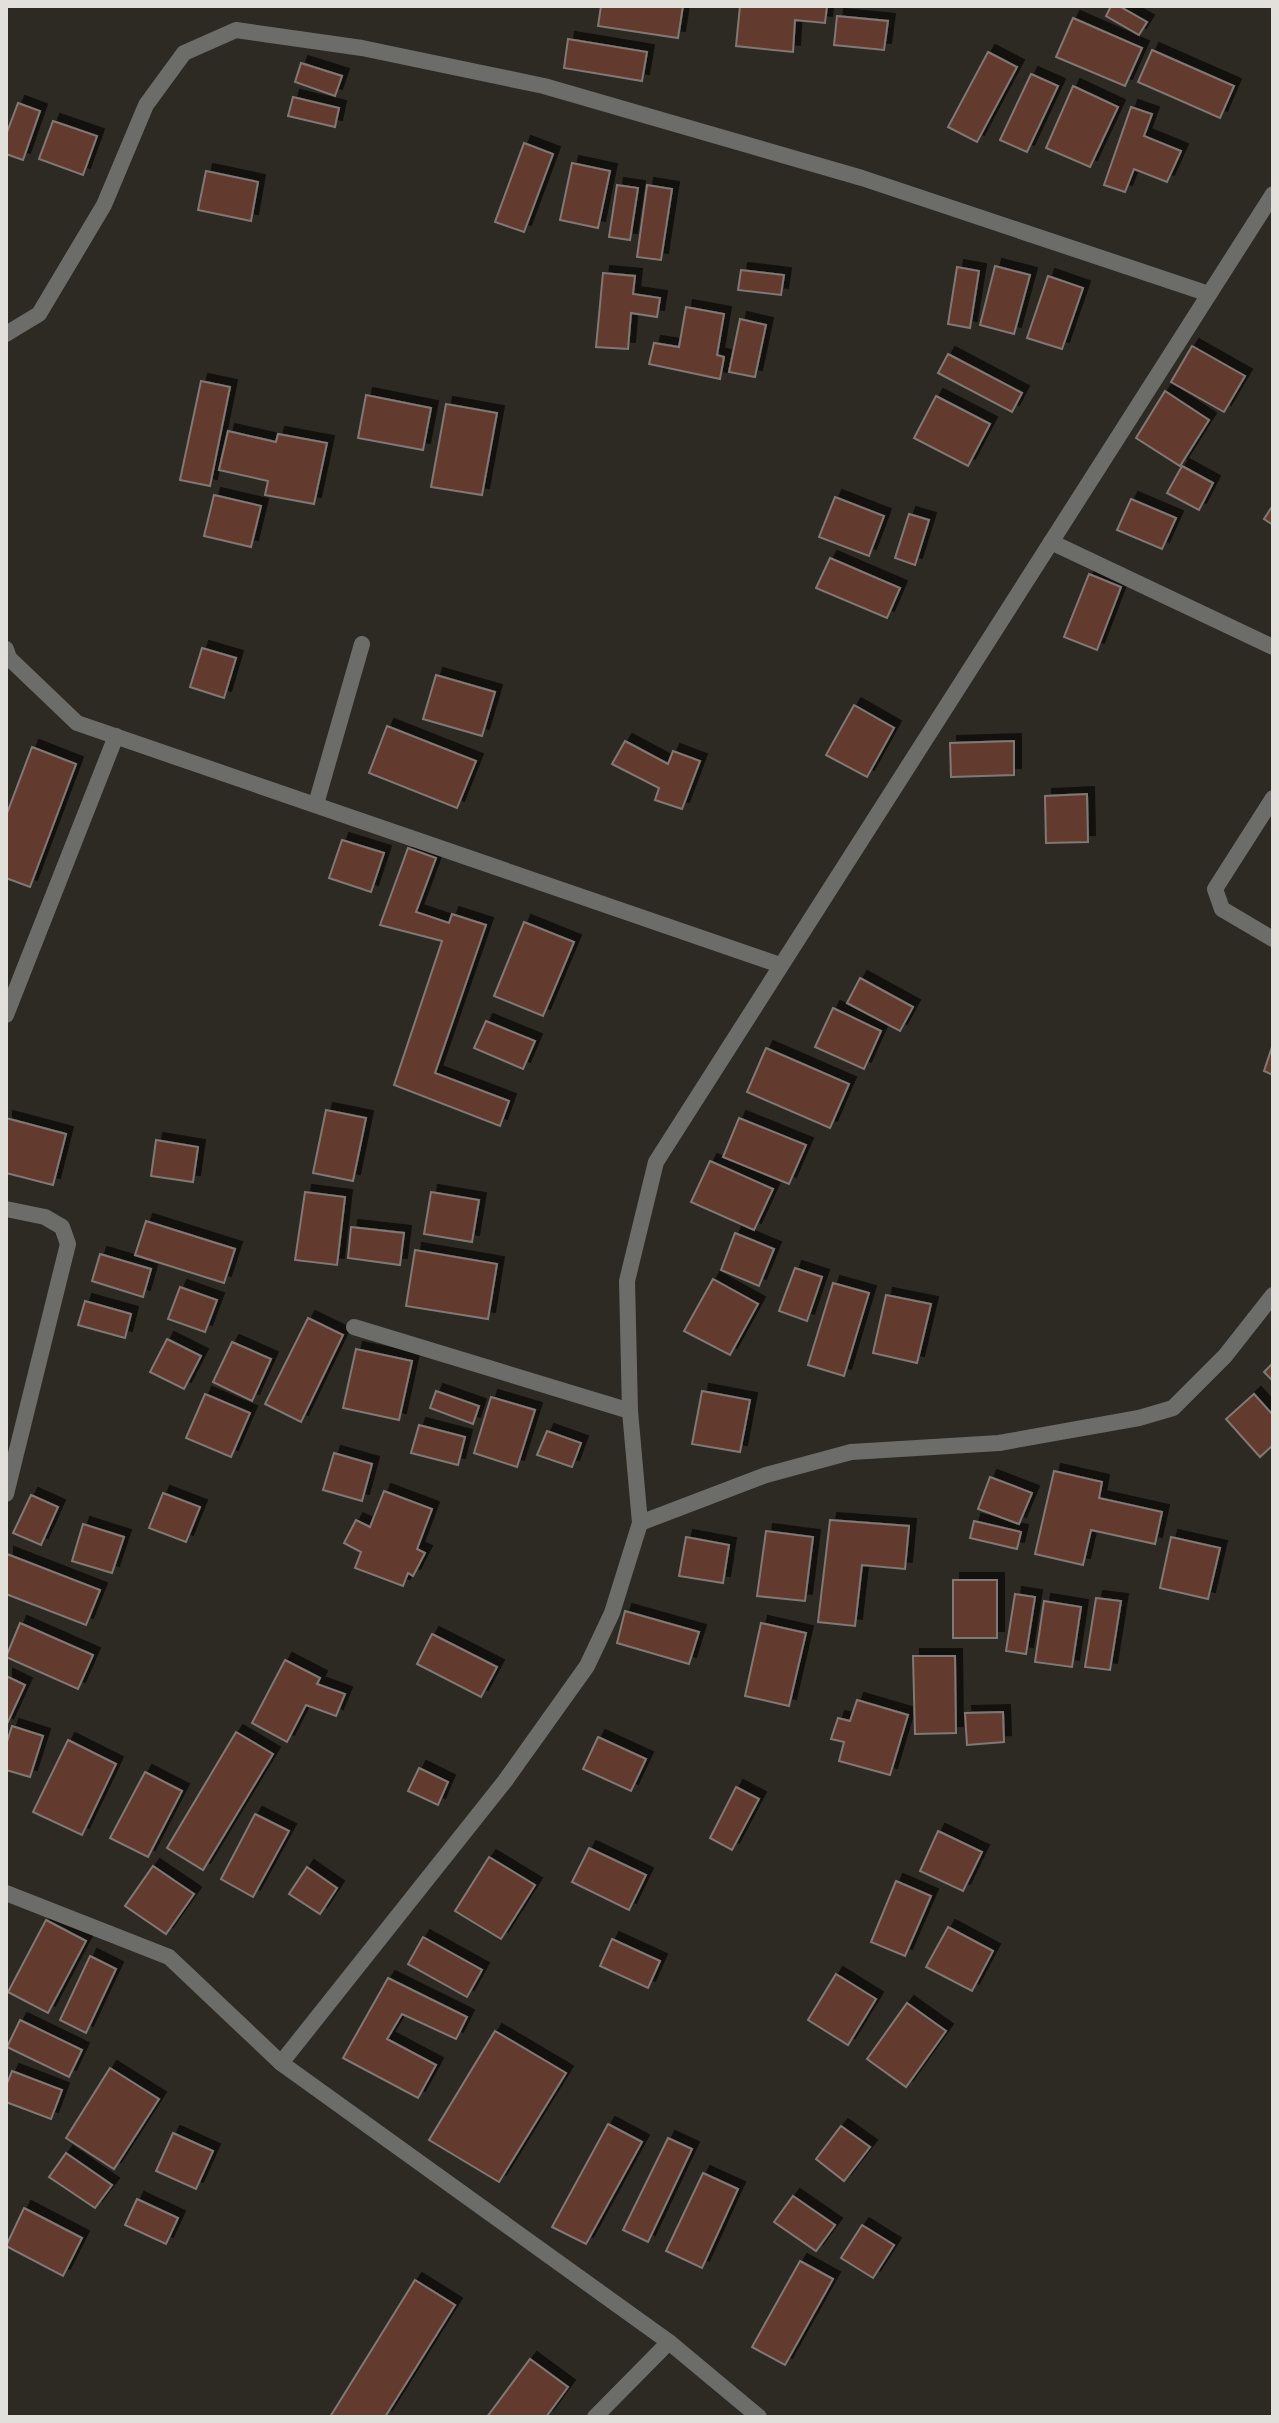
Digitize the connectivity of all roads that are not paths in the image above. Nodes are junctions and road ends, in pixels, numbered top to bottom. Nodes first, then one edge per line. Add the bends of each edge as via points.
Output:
1 (1273, 194) edge
2 (1209, 294) junction
3 (6, 334) edge
4 (1051, 542) junction
5 (362, 644) dead end
6 (1273, 647) edge
7 (6, 649) edge
8 (116, 736) junction
9 (1273, 798) edge
10 (316, 804) junction
11 (1273, 939) edge
12 (780, 965) junction
13 (6, 1015) edge
14 (6, 1209) edge
15 (1273, 1295) edge
16 (354, 1327) dead end
17 (630, 1411) junction
18 (6, 1494) edge
19 (640, 1523) junction
20 (6, 1893) edge
21 (281, 2063) junction
22 (669, 2342) junction
23 (595, 2417) edge
24 (759, 2417) edge

1 - 2 street
2 - 3 street via 862,178 544,86 362,48 236,30 184,53 146,105 104,205 39,314
2 - 4 street
4 - 6 street
4 - 12 street
5 - 10 street
7 - 8 street via 9,658 77,723
8 - 10 street
8 - 13 street
9 - 11 street via 1215,889 1222,909
10 - 12 street
12 - 17 street via 656,1162 627,1281
14 - 18 street via 45,1217 62,1227 68,1244
15 - 19 street via 1225,1356 1173,1408 999,1443 851,1452 766,1475
16 - 17 street
17 - 19 street
19 - 21 street via 612,1613 587,1666 505,1781
20 - 21 street via 169,1957
21 - 22 street
22 - 23 street
22 - 24 street

